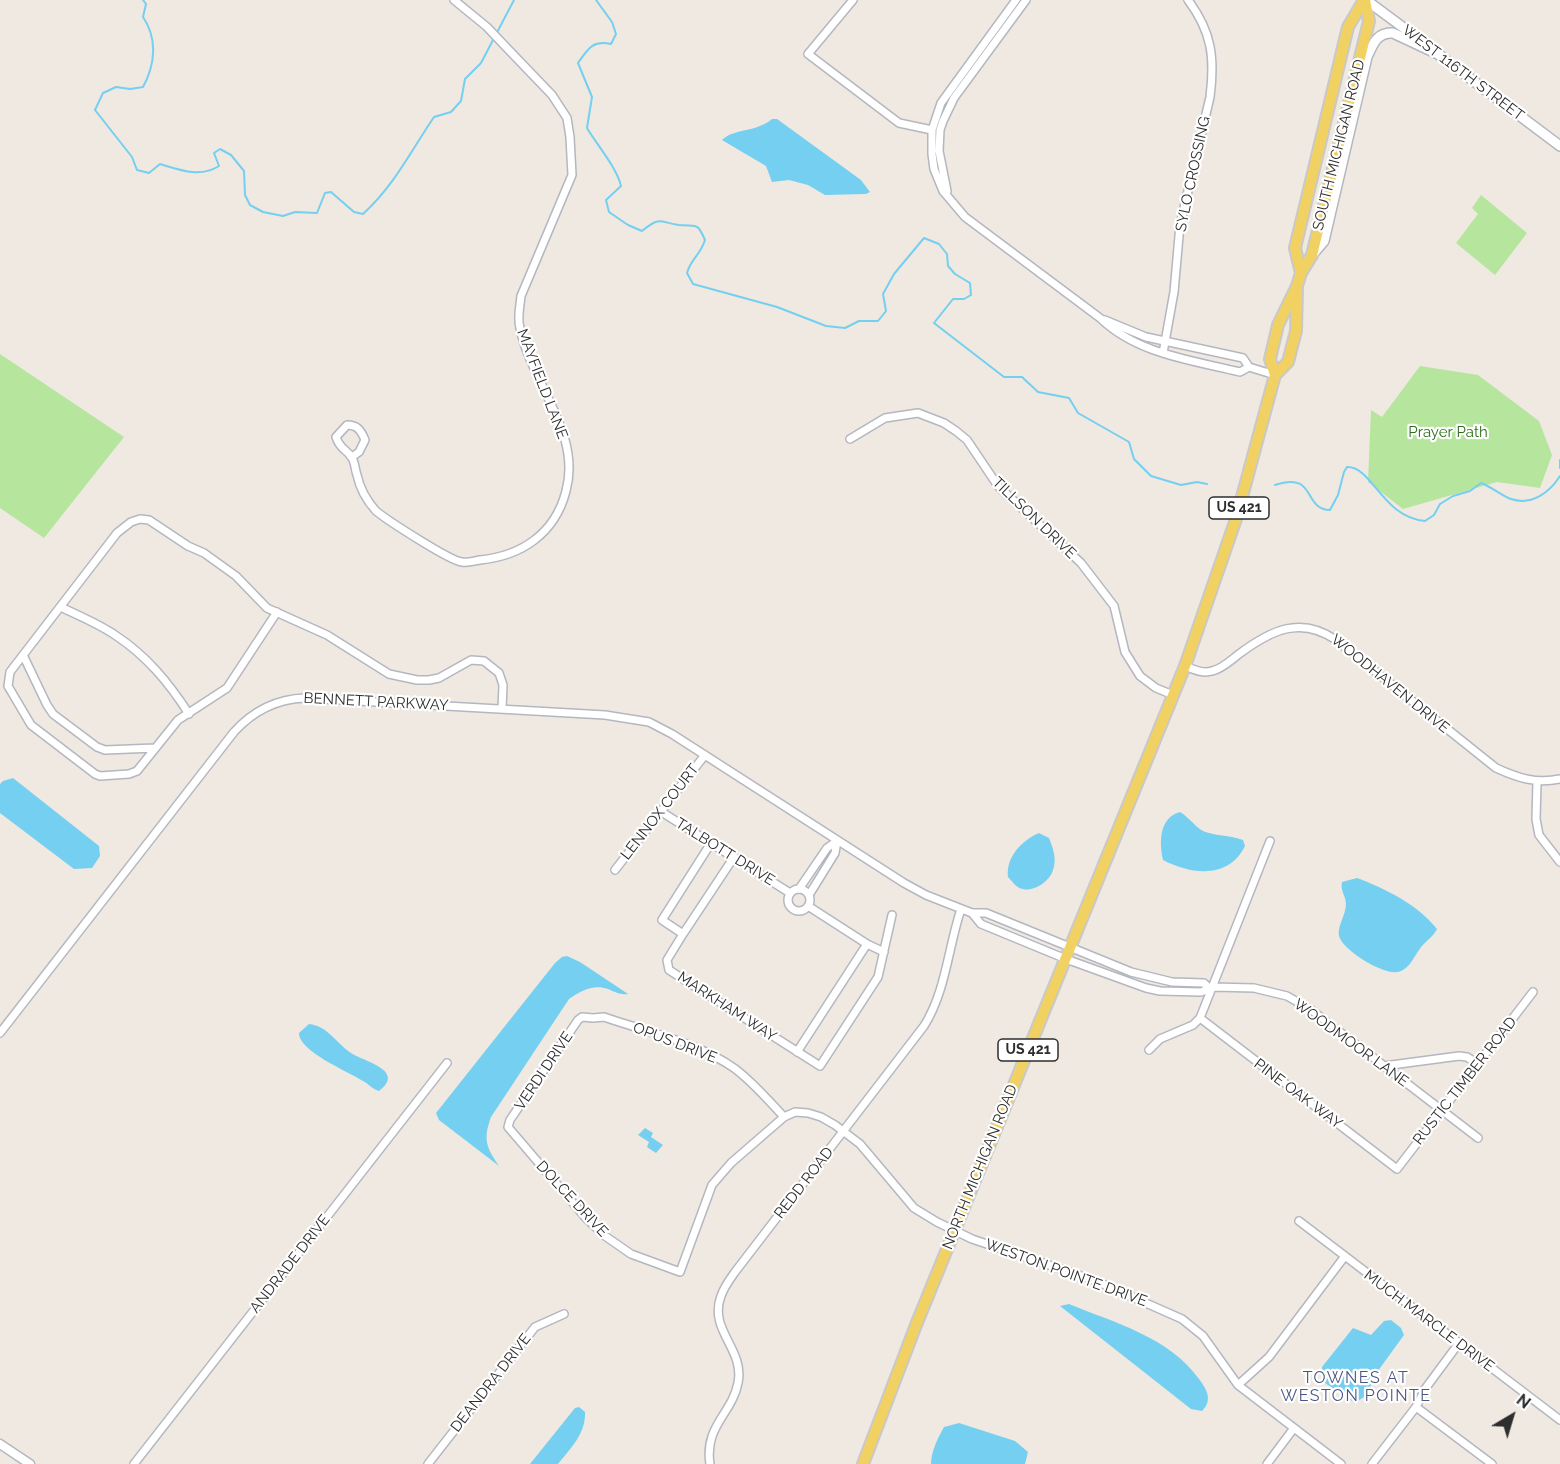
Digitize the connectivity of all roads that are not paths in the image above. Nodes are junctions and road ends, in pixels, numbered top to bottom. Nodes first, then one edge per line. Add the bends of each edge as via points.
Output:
1 (454, 0) edge
2 (853, 0) edge
3 (1016, 0) edge
4 (1026, 0) edge
5 (1188, 0) edge
6 (1365, 0) edge
7 (1440, 55) junction
8 (932, 130) junction
9 (1560, 146) edge
10 (949, 199) junction
11 (1312, 255) junction
12 (1301, 273) junction
13 (1297, 286) junction
14 (1100, 318) junction
15 (1166, 341) junction
16 (1163, 353) junction
17 (1249, 367) junction
18 (1275, 375) junction
19 (850, 439) dead end
20 (352, 457) junction
21 (60, 608) junction
22 (277, 612) junction
23 (1196, 638) joint
24 (23, 655) junction
25 (1185, 666) junction
26 (1173, 695) junction
27 (502, 709) junction
28 (189, 714) junction
29 (155, 748) junction
30 (705, 755) junction
31 (1560, 779) edge
32 (1537, 782) junction
33 (660, 811) junction
34 (837, 841) junction
35 (1270, 841) dead end
36 (711, 843) junction
37 (734, 857) junction
38 (1560, 862) edge
39 (615, 870) dead end
40 (800, 889) junction
41 (790, 893) junction
42 (809, 895) junction
43 (808, 906) junction
44 (961, 909) junction
45 (972, 913) junction
46 (892, 915) dead end
47 (683, 934) junction
48 (867, 944) junction
49 (1071, 948) junction
50 (884, 952) junction
51 (1066, 959) junction
52 (1211, 987) junction
53 (1533, 992) dead end
54 (582, 1017) joint
55 (1200, 1018) junction
56 (0, 1033) edge
57 (1149, 1050) dead end
58 (797, 1052) junction
59 (447, 1064) dead end
60 (1478, 1064) junction
61 (1384, 1066) junction
62 (1442, 1110) junction
63 (784, 1117) junction
64 (508, 1127) joint
65 (843, 1131) junction
66 (1478, 1138) dead end
67 (1397, 1169) joint
68 (1299, 1221) dead end
69 (954, 1231) junction
70 (1345, 1256) junction
71 (564, 1314) dead end
72 (1460, 1343) junction
73 (1238, 1385) junction
74 (1416, 1407) junction
75 (1560, 1420) edge
76 (1294, 1428) junction
77 (0, 1444) edge
78 (30, 1464) edge
79 (134, 1464) edge
80 (428, 1464) edge
81 (710, 1464) edge
82 (863, 1464) edge
83 (1267, 1464) edge
84 (1341, 1464) edge
85 (1372, 1464) edge
86 (1492, 1464) edge

1 - 20 street, MAYFIELD LANE via 487,27 552,95 567,118 572,175 521,296 519,313 519,328 555,412 569,457 567,491 553,519 529,546 495,559 462,562 448,558 376,510 362,491
2 - 8 street via 808,54 899,123
3 - 8 street via 948,91
4 - 10 street via 954,98 943,121 939,151
5 - 15 street, SYLO CROSSING via 1209,38 1213,79 1183,208
6 - 7 main road, WEST 116TH STREET
6 - 11 main road, SOUTH MICHIGAN ROAD / US 421 via 1369,21
6 - 12 main road via 1348,27 1295,248
7 - 9 main road, WEST 116TH STREET
7 - 11 main road via 1393,33 1373,42 1324,241
8 - 10 street via 934,169
10 - 14 street via 964,217
11 - 12 main road, SOUTH MICHIGAN ROAD / US 421
12 - 13 main road, SOUTH MICHIGAN ROAD / US 421
13 - 18 main road, SOUTH MICHIGAN ROAD / US 421 via 1278,325 1270,359
13 - 18 main road, SOUTH MICHIGAN ROAD / US 421 via 1296,331 1288,362
14 - 15 street
14 - 16 street via 1127,339
15 - 16 street, SYLO CROSSING
15 - 17 street via 1244,358
16 - 17 street via 1240,372
17 - 18 street
18 - 23 main road, SOUTH MICHIGAN ROAD / US 421 via 1236,519
19 - 26 street, TILLSON DRIVE via 885,418 918,413 956,430 998,486 1081,563 1114,606 1125,652 1140,676
20 - 20 street, MAYFIELD LANE via 336,437 347,425 360,430 364,440
21 - 22 street via 117,532 140,519 149,520 204,553 236,576 267,608
21 - 24 street
21 - 28 street via 115,635 148,662
22 - 27 street via 327,635 389,674 404,678 439,678 471,660 484,661 499,673 503,684
22 - 28 street via 227,688
23 - 25 main road, NORTH MICHIGAN ROAD / US 421
24 - 29 street via 53,714 97,747
24 - 29 street via 10,672 8,686 31,725 94,774 129,774
25 - 26 main road, NORTH MICHIGAN ROAD / US 421
25 - 32 street, WOODHAVEN DRIVE via 1211,672 1278,630 1319,630 1486,761 1515,777
26 - 49 main road, NORTH MICHIGAN ROAD / US 421
27 - 30 street, BENNETT PARKWAY via 649,722
27 - 56 street, BENNETT PARKWAY via 304,698 273,704 251,716 234,732
28 - 29 street via 178,720
30 - 33 street, LENNOX COURT
30 - 34 street, BENNETT PARKWAY
31 - 32 street, WOODHAVEN DRIVE
32 - 38 street via 1539,835
33 - 36 street, TALBOTT DRIVE
33 - 39 street, LENNOX COURT
34 - 40 street via 827,848
34 - 42 street via 835,853
34 - 44 street, BENNETT PARKWAY via 904,883
35 - 52 street
36 - 37 street, TALBOTT DRIVE
36 - 47 street via 662,920
37 - 41 street, TALBOTT DRIVE
37 - 47 street, MARKHAM WAY
40 - 41 street, TALBOTT DRIVE
40 - 42 street
41 - 43 street, TALBOTT DRIVE via 793,909 800,911
42 - 43 street
43 - 48 street, TALBOTT DRIVE
44 - 45 street, BENNETT PARKWAY
44 - 65 street, REDD ROAD via 931,1016
45 - 49 street, BENNETT PARKWAY via 986,913
45 - 51 street, BENNETT PARKWAY via 981,924
46 - 50 street
47 - 58 street, MARKHAM WAY via 667,960 669,970
48 - 50 street, TALBOTT DRIVE
48 - 58 street
49 - 51 main road, NORTH MICHIGAN ROAD / US 421
49 - 52 street, WOODMOOR LANE via 1131,972 1172,982 1204,982
50 - 58 street, MARKHAM WAY via 878,977 820,1066
51 - 52 street, WOODMOOR LANE via 1153,989 1202,992
51 - 69 main road, NORTH MICHIGAN ROAD / US 421
52 - 55 street
52 - 61 street, WOODMOOR LANE via 1254,988 1287,996
53 - 60 street, RUSTIC TIMBER ROAD
54 - 63 street, OPUS DRIVE via 604,1017 702,1050 746,1077
54 - 64 street, VERDI DRIVE
55 - 57 street via 1160,1039
55 - 67 street, PINE OAK WAY
59 - 79 street, ANDRADE DRIVE
60 - 61 street via 1459,1056
60 - 62 street, RUSTIC TIMBER ROAD
61 - 62 street, WOODMOOR LANE
62 - 66 street, WOODMOOR LANE
62 - 67 street, RUSTIC TIMBER ROAD
63 - 64 street, DOLCE DRIVE via 712,1185 680,1272 632,1254 605,1236
63 - 65 street, WESTON POINTE DRIVE via 795,1112 808,1113
65 - 69 street, WESTON POINTE DRIVE via 873,1159 914,1208
65 - 81 street, REDD ROAD via 720,1296 720,1325 738,1360 738,1383 711,1435
68 - 70 street, MUCH MARCLE DRIVE
69 - 73 street, WESTON POINTE DRIVE via 1096,1281 1182,1319 1203,1336
69 - 82 main road, NORTH MICHIGAN ROAD / US 421
70 - 72 street, MUCH MARCLE DRIVE
70 - 73 street via 1269,1357
71 - 80 street, DEANDRA DRIVE via 535,1327
72 - 74 street
72 - 75 street, MUCH MARCLE DRIVE
73 - 76 street, WESTON POINTE DRIVE
74 - 85 street
74 - 86 street
76 - 83 street
76 - 84 street, WESTON POINTE DRIVE
77 - 78 street

